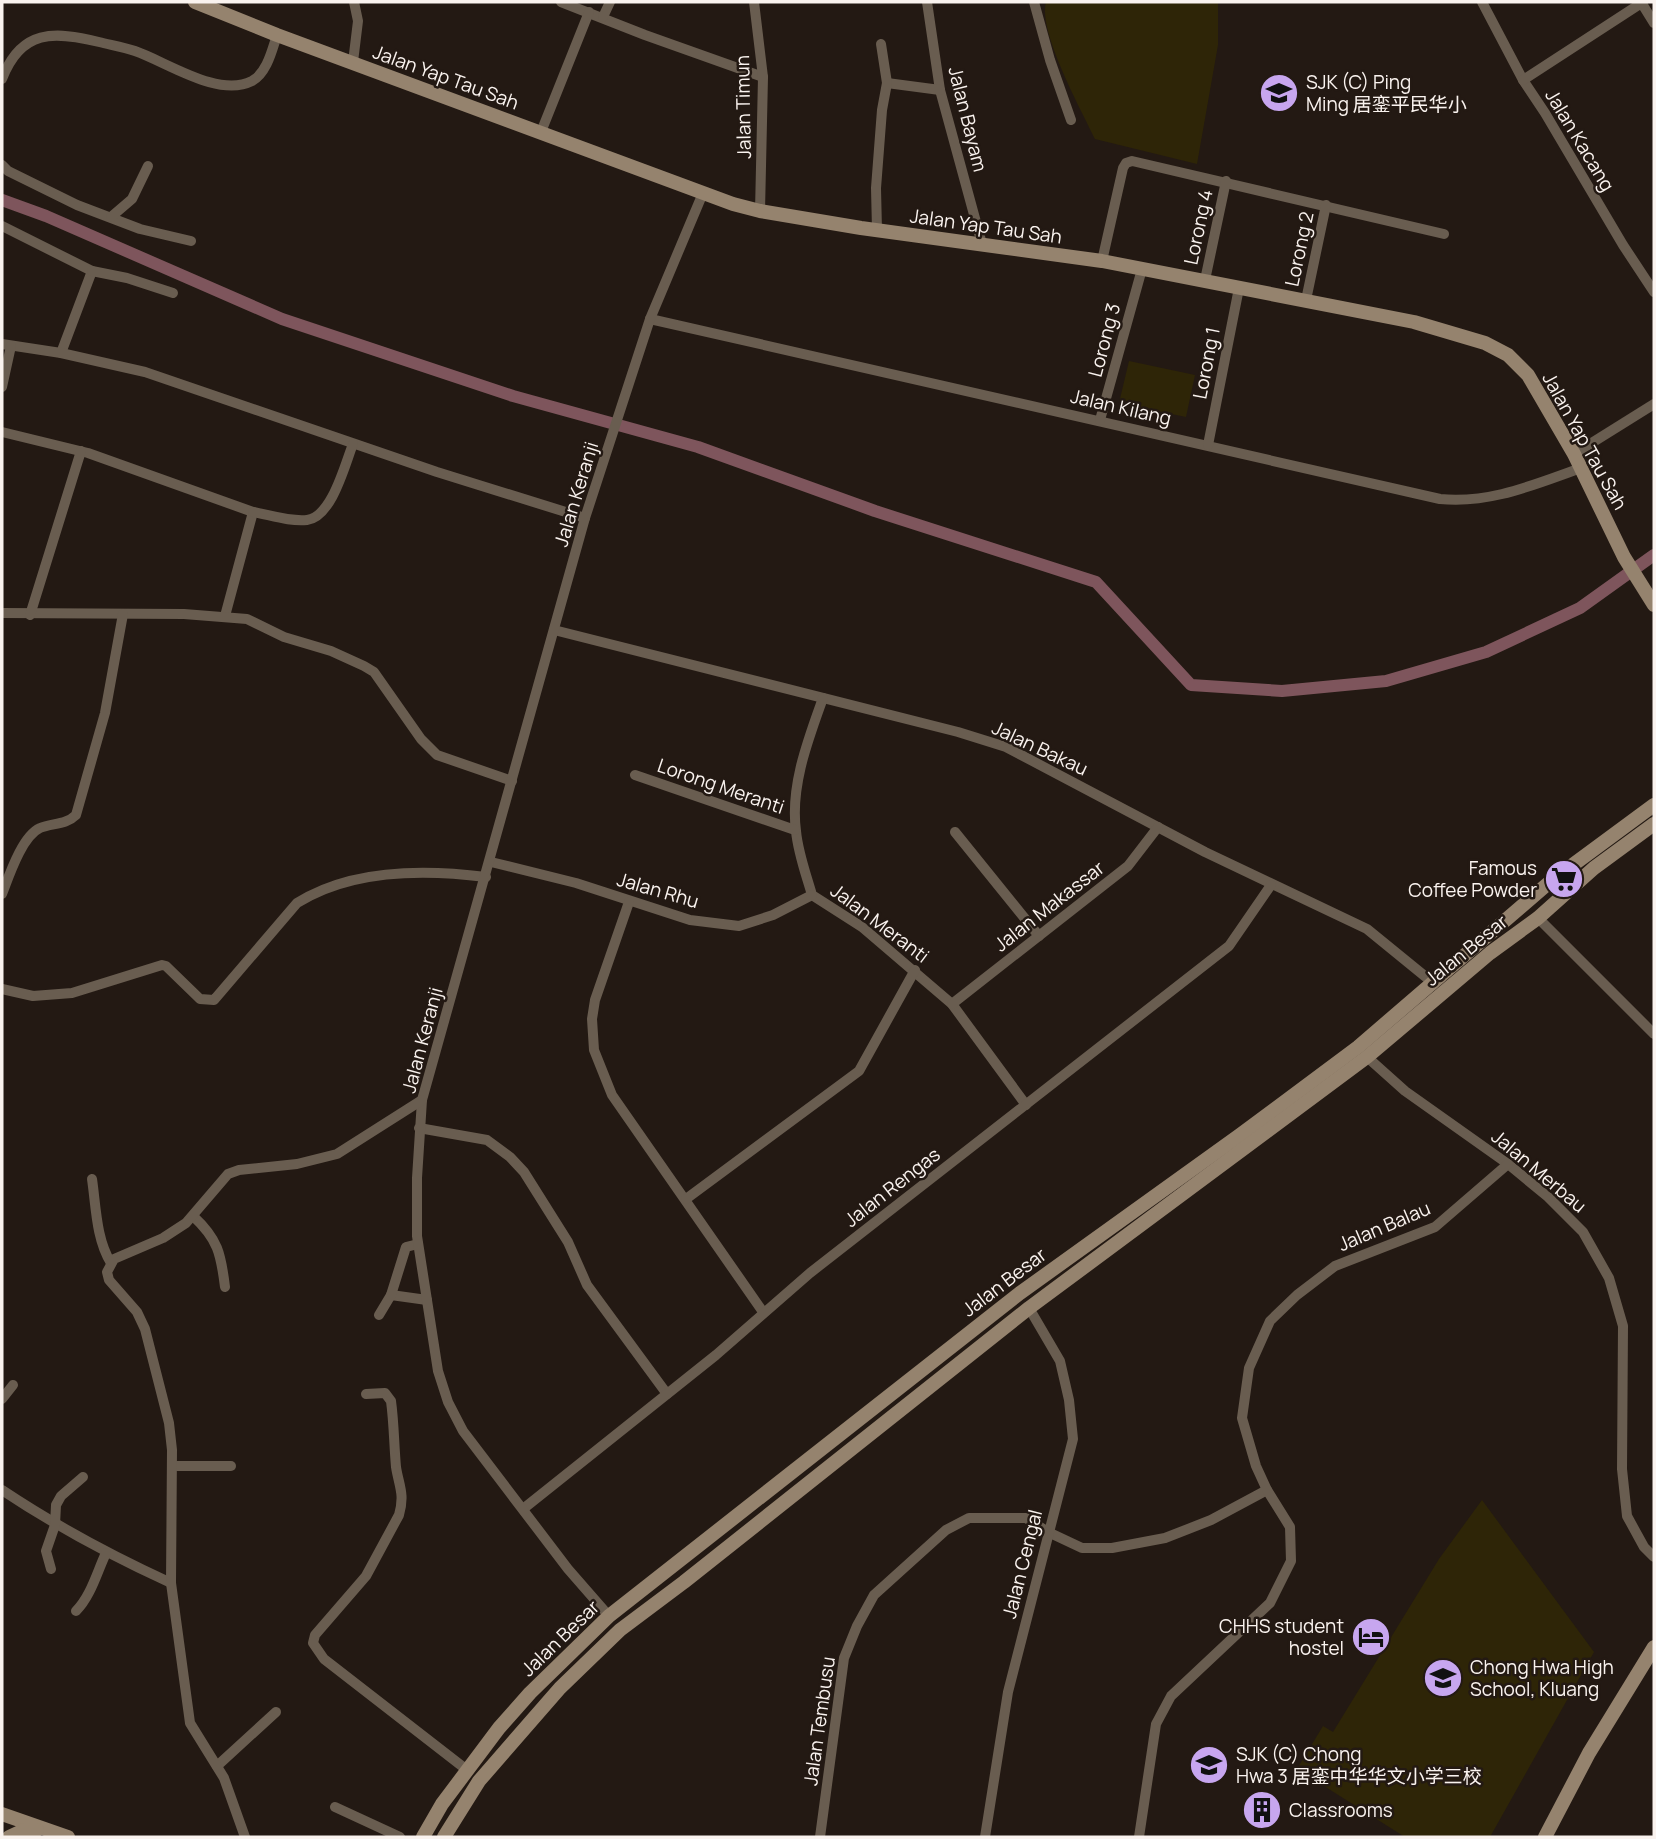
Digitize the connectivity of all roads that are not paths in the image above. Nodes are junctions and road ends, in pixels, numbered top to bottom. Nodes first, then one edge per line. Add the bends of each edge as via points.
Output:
1 (195, 2) edge
2 (354, 2) edge
3 (561, 2) edge
4 (610, 2) edge
5 (754, 2) edge
6 (927, 2) edge
7 (1034, 2) edge
8 (1482, 2) edge
9 (1642, 2) edge
10 (589, 12) junction
11 (603, 17) junction
12 (1654, 23) edge
13 (277, 35) junction
14 (881, 44) dead end
15 (353, 62) junction
16 (763, 77) junction
17 (2, 79) edge
18 (1523, 80) junction
19 (887, 83) junction
20 (940, 90) junction
21 (1071, 120) dead end
22 (541, 132) junction
23 (2, 165) edge
24 (148, 166) dead end
25 (1226, 181) junction
26 (704, 193) junction
27 (1326, 205) junction
28 (760, 211) junction
29 (111, 216) junction
30 (2, 226) edge
31 (877, 230) junction
32 (1444, 234) dead end
33 (191, 241) dead end
34 (982, 244) junction
35 (1102, 261) junction
36 (1142, 269) junction
37 (92, 271) junction
38 (1205, 280) junction
39 (1239, 288) junction
40 (1654, 292) edge
41 (173, 293) dead end
42 (1306, 300) junction
43 (650, 319) junction
44 (6, 345) edge
45 (61, 353) junction
46 (2, 387) edge
47 (1654, 404) edge
48 (1100, 420) junction
49 (2, 432) edge
50 (352, 444) junction
51 (1208, 445) junction
52 (80, 451) junction
53 (1574, 454) junction
54 (1581, 468) junction
55 (253, 512) junction
56 (585, 518) junction
57 (1654, 605) edge
58 (2, 613) edge
59 (123, 614) junction
60 (30, 615) junction
61 (225, 616) junction
62 (554, 630) junction
63 (823, 698) junction
64 (635, 775) dead end
65 (512, 781) junction
66 (1654, 805) edge
67 (1654, 824) edge
68 (1158, 827) junction
69 (795, 830) junction
70 (955, 832) dead end
71 (491, 862) junction
72 (486, 877) junction
73 (1271, 885) junction
74 (2, 894) edge
75 (812, 895) junction
76 (629, 902) junction
77 (1538, 918) junction
78 (1039, 936) junction
79 (915, 970) junction
80 (1432, 982) junction
81 (2, 989) edge
82 (952, 1004) junction
83 (1654, 1034) edge
84 (1367, 1057) junction
85 (422, 1100) junction
86 (1026, 1105) junction
87 (419, 1128) junction
88 (1508, 1164) junction
89 (92, 1179) dead end
90 (686, 1199) junction
91 (193, 1216) junction
92 (418, 1244) junction
93 (111, 1263) junction
94 (225, 1287) dead end
95 (391, 1295) junction
96 (427, 1300) junction
97 (1029, 1308) junction
98 (763, 1312) junction
99 (379, 1315) dead end
100 (13, 1385) dead end
101 (366, 1394) dead end
102 (667, 1394) junction
103 (2, 1399) edge
104 (172, 1466) junction
105 (231, 1466) dead end
106 (83, 1477) dead end
107 (2, 1490) edge
108 (1267, 1490) junction
109 (523, 1509) junction
110 (55, 1525) junction
111 (1048, 1532) junction
112 (106, 1553) junction
113 (1654, 1557) edge
114 (51, 1569) dead end
115 (171, 1583) junction
116 (76, 1611) dead end
117 (609, 1616) junction
118 (1654, 1647) edge
119 (276, 1712) dead end
120 (217, 1766) junction
121 (467, 1770) junction
122 (335, 1807) dead end
123 (2, 1814) edge
124 (51, 1830) junction
125 (9, 1837) edge
126 (68, 1837) edge
127 (245, 1837) edge
128 (400, 1837) edge
129 (423, 1837) edge
130 (444, 1837) edge
131 (820, 1837) edge
132 (985, 1837) edge
133 (1139, 1837) edge
134 (1545, 1837) edge

1 - 13 main road, Jalan Yap Tau Sah
2 - 15 street via 358,21
3 - 10 street
4 - 11 street
5 - 16 street, Jalan Timun
6 - 20 street, Jalan Bayam
7 - 21 street
8 - 18 street, Jalan Kacang
9 - 12 street
9 - 18 street
10 - 11 street
10 - 22 street
11 - 16 street
13 - 15 main road, Jalan Yap Tau Sah
13 - 17 street via 263,69 240,85 203,80 135,51 67,34 36,38 23,45
14 - 19 street
15 - 22 main road, Jalan Yap Tau Sah
16 - 28 street, Jalan Timun
18 - 40 street, Jalan Kacang
19 - 20 street
19 - 31 street via 876,188
20 - 34 street, Jalan Bayam
22 - 26 main road, Jalan Yap Tau Sah
23 - 29 street via 77,205
24 - 29 street via 131,199
25 - 27 street
25 - 35 street via 1126,163
25 - 38 street, Lorong 4
26 - 28 main road, Jalan Yap Tau Sah
26 - 43 street
27 - 32 street
27 - 42 street, Lorong 2
28 - 31 main road, Jalan Yap Tau Sah
29 - 33 street via 140,229
30 - 37 street
31 - 34 main road, Jalan Yap Tau Sah
34 - 35 main road, Jalan Yap Tau Sah
35 - 36 main road, Jalan Yap Tau Sah
36 - 38 main road, Jalan Yap Tau Sah
36 - 48 street, Lorong 3
37 - 41 street
37 - 45 street
38 - 39 main road, Jalan Yap Tau Sah
39 - 42 main road, Jalan Yap Tau Sah
39 - 51 street, Lorong 1
42 - 53 main road, Jalan Yap Tau Sah via 1414,322 1485,342 1508,355 1528,375
43 - 48 street, Jalan Kilang
43 - 56 street, Jalan Keranji
44 - 45 street
44 - 46 street
45 - 50 street via 145,372
47 - 53 street
48 - 51 street, Jalan Kilang
49 - 52 street
50 - 55 street via 333,495 318,516 306,520
50 - 56 street
51 - 54 street, Jalan Kilang via 1460,501 1509,494
52 - 55 street
52 - 60 street
53 - 54 main road, Jalan Yap Tau Sah
54 - 57 main road, Jalan Yap Tau Sah via 1624,557
55 - 61 street
56 - 62 street, Jalan Keranji
58 - 60 street
59 - 60 street
59 - 61 street
59 - 74 street via 105,713 76,815 33,833
61 - 65 street via 247,619 364,666 374,672 421,739 438,755
62 - 63 street, Jalan Bakau
62 - 65 street, Jalan Keranji
63 - 68 street, Jalan Bakau via 1006,747
63 - 69 street, Jalan Meranti via 803,755
64 - 69 street, Lorong Meranti
65 - 71 street, Jalan Keranji
66 - 80 main road, Jalan Besar via 1551,881
67 - 77 main road, Jalan Besar via 1594,868
68 - 73 street, Jalan Bakau
68 - 78 street, Jalan Makassar via 1128,866
69 - 75 street, Jalan Meranti
70 - 78 street
71 - 72 street, Jalan Keranji
71 - 76 street, Jalan Rhu
72 - 81 street via 451,872 393,874 314,892 297,903 214,1000 200,999 162,965 61,994 33,996
72 - 85 street, Jalan Keranji
73 - 80 street, Jalan Bakau via 1367,929
73 - 86 street, Jalan Rengas via 1229,946
75 - 76 street, Jalan Rhu via 738,926 690,920
75 - 79 street, Jalan Meranti via 862,927
76 - 90 street via 595,1000 594,1050 612,1096
77 - 83 street
77 - 84 main road, Jalan Besar
78 - 82 street, Jalan Makassar
79 - 82 street, Jalan Meranti
79 - 90 street via 859,1071
80 - 117 main road, Jalan Besar via 1358,1047 1020,1293
82 - 86 street, Jalan Meranti
84 - 88 street, Jalan Merbau via 1405,1091
84 - 97 main road, Jalan Besar
85 - 87 street, Jalan Keranji
85 - 91 street via 337,1154 228,1174
86 - 98 street, Jalan Rengas
87 - 92 street, Jalan Keranji
87 - 102 street via 487,1140 524,1172 568,1242 587,1285
88 - 108 street, Jalan Balau via 1436,1227 1335,1266 1270,1321 1249,1368 1242,1418
88 - 113 street, Jalan Merbau via 1583,1232 1609,1278 1623,1326 1622,1469 1628,1516
89 - 93 street via 99,1229
90 - 98 street
91 - 93 street via 176,1231
91 - 94 street via 214,1238
92 - 95 street via 406,1247
92 - 96 street, Jalan Keranji
93 - 104 street via 109,1280 137,1312 145,1329 169,1423
95 - 96 street
95 - 99 street
96 - 109 street, Jalan Keranji via 438,1371 448,1402 463,1431
97 - 111 street, Jalan Cengal via 1060,1361 1073,1439
97 - 130 main road, Jalan Besar via 620,1630 560,1688 479,1781
98 - 102 street, Jalan Rengas
100 - 103 street
101 - 121 street via 385,1393 391,1401 403,1493 400,1515 366,1576 313,1643 324,1659
102 - 109 street, Jalan Rengas
104 - 105 street
104 - 115 street
106 - 110 street via 61,1496
107 - 110 street
108 - 111 street, Jalan Tembusu via 1165,1538 1112,1548 1082,1548
108 - 133 street, Jalan Balau via 1290,1527 1291,1561 1270,1603 1171,1696 1156,1724
109 - 117 street, Jalan Keranji
110 - 112 street
110 - 114 street via 46,1551
111 - 131 street, Jalan Tembusu via 1027,1518 969,1518 946,1530 874,1595 844,1658
111 - 132 street, Jalan Cengal via 1008,1692
112 - 115 street
112 - 116 street via 86,1601
115 - 120 street via 190,1723
117 - 121 main road, Jalan Besar via 530,1693
118 - 134 main road via 1589,1753
119 - 120 street
120 - 127 street
121 - 129 main road, Jalan Besar
122 - 128 street
123 - 124 main road
124 - 125 main road via 24,1830
124 - 126 main road

